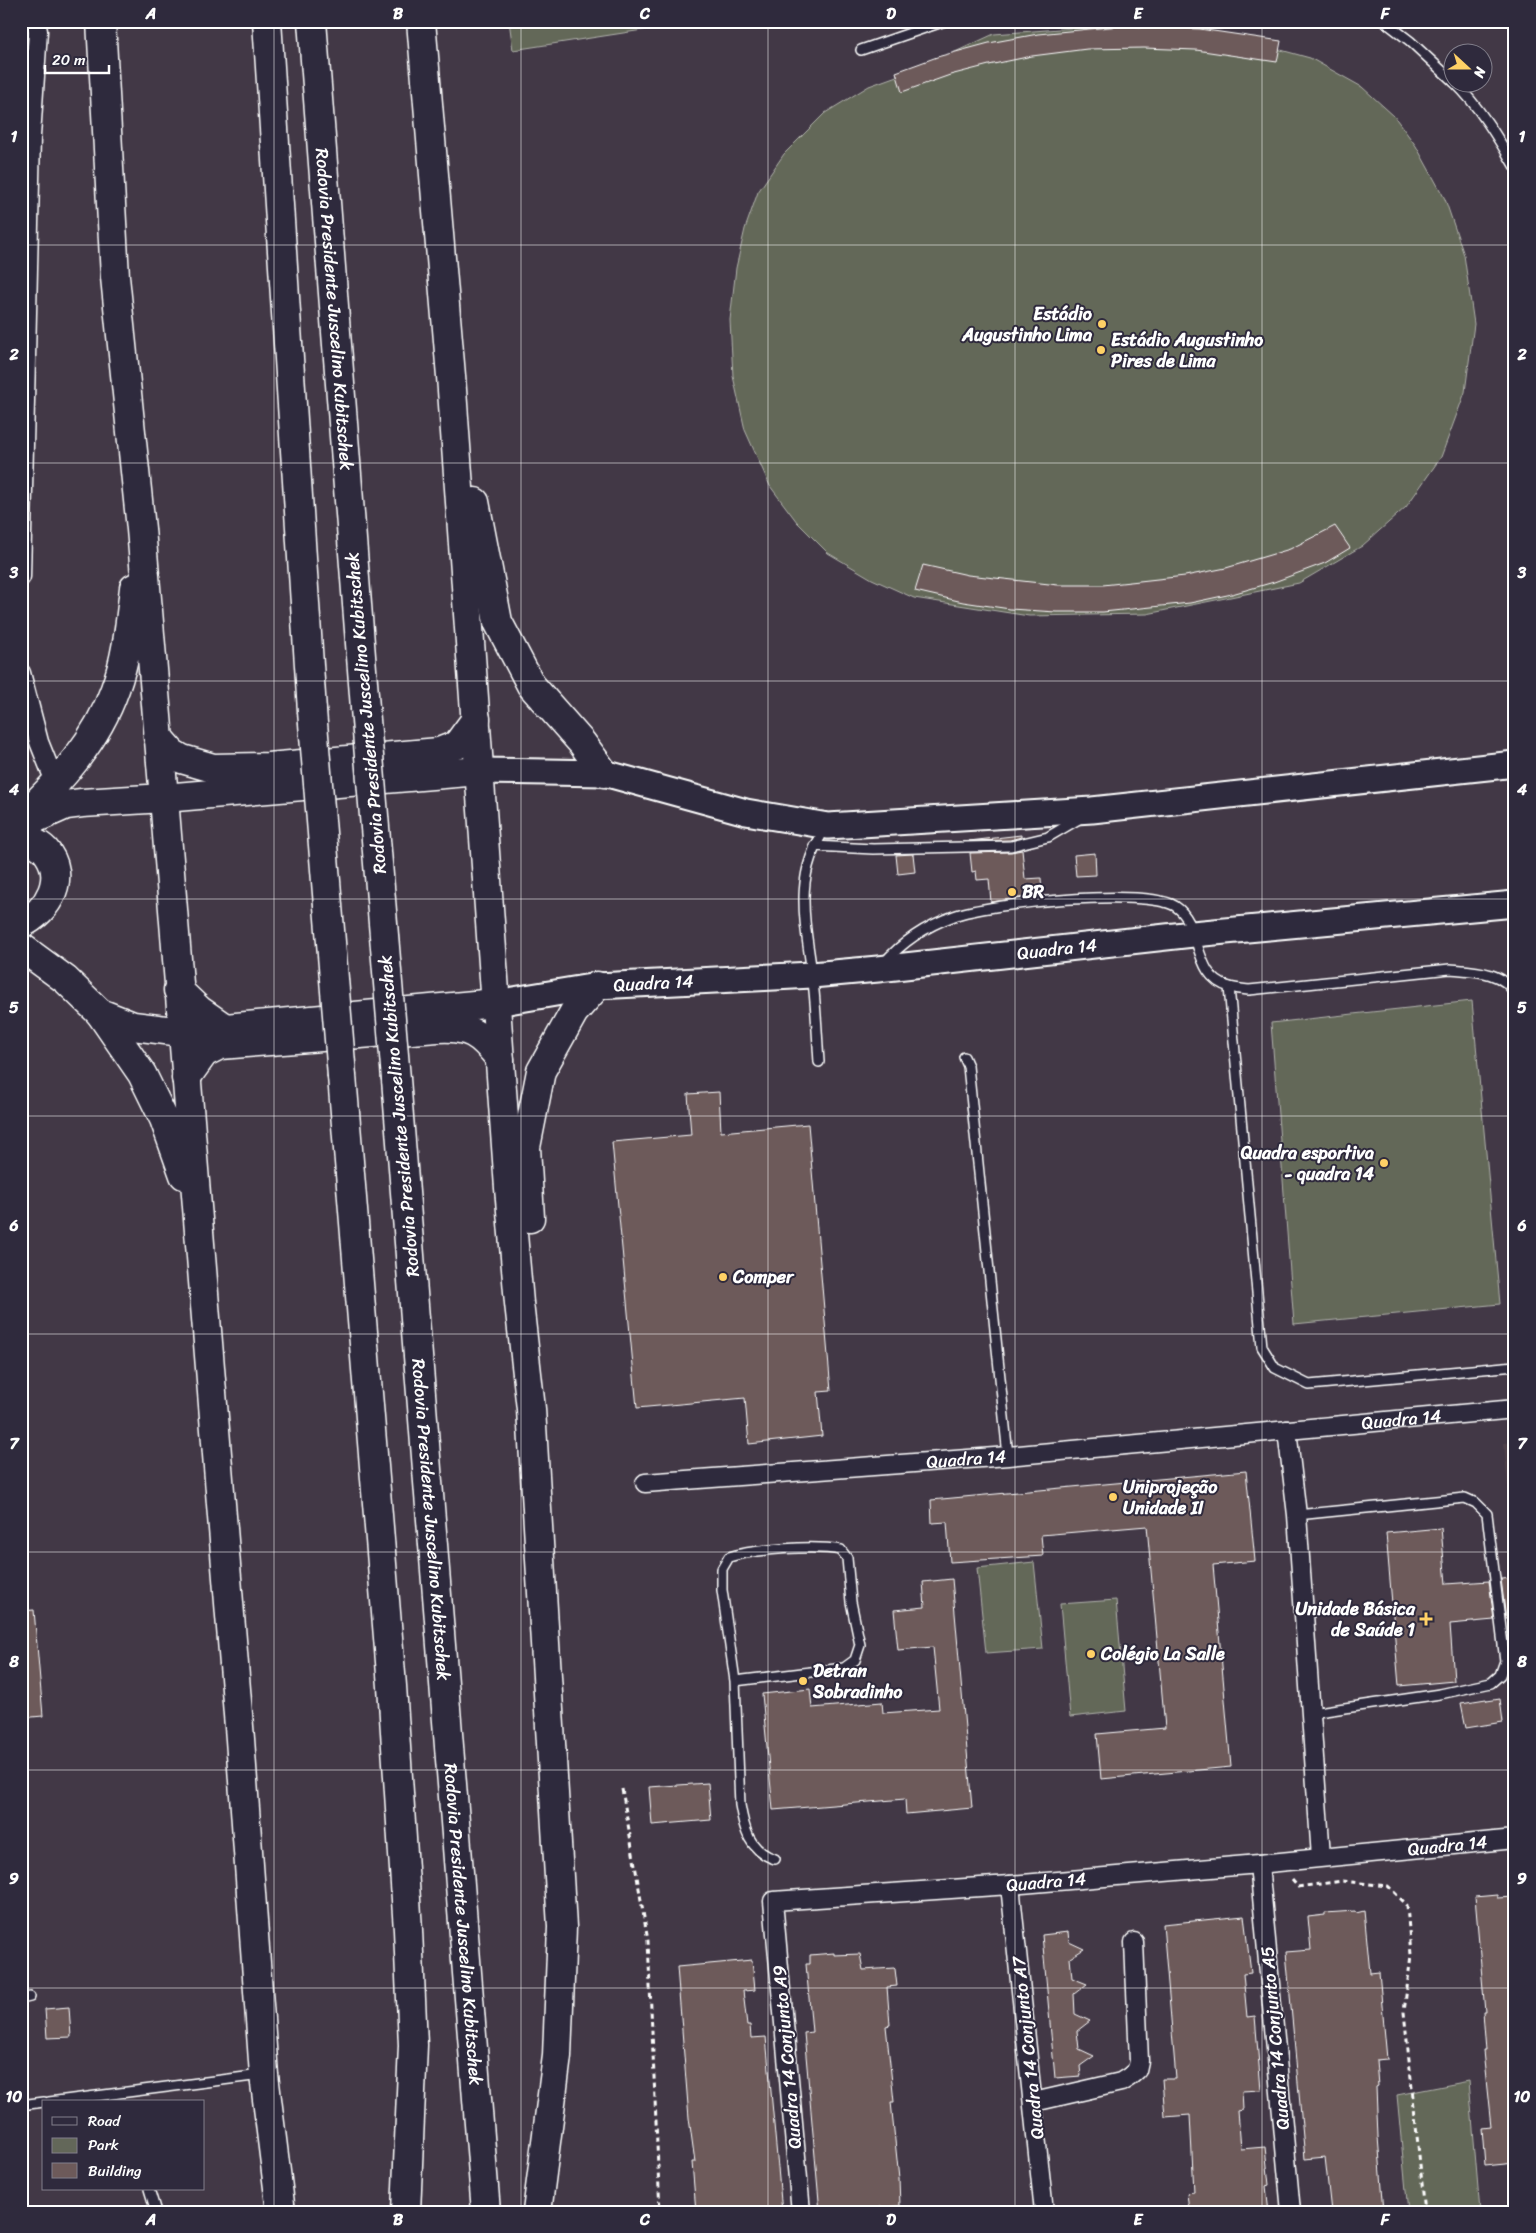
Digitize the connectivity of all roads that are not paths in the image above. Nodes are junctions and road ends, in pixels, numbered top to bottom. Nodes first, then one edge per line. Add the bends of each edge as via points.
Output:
1 (36, 21) edge
2 (101, 21) edge
3 (268, 21) edge
4 (312, 21) edge
5 (421, 21) edge
6 (945, 21) edge
7 (1384, 21) edge
8 (861, 50) dead end
9 (1444, 73) edge
10 (1464, 92) edge
11 (1515, 167) edge
12 (451, 376) junction
13 (141, 529) junction
14 (21, 577) edge
15 (21, 673) edge
16 (476, 720) junction
17 (158, 737) junction
18 (1515, 764) edge
19 (479, 770) junction
20 (604, 773) junction
21 (61, 795) junction
22 (164, 798) junction
23 (21, 818) edge
24 (21, 825) edge
25 (21, 836) edge
26 (821, 836) junction
27 (1515, 904) edge
28 (21, 924) edge
29 (1193, 934) junction
30 (21, 947) edge
31 (878, 969) junction
32 (812, 975) junction
33 (597, 986) junction
34 (1229, 987) junction
35 (178, 990) junction
36 (1515, 994) edge
37 (496, 1003) junction
38 (100, 1014) junction
39 (225, 1028) junction
40 (182, 1032) junction
41 (964, 1057) dead end
42 (500, 1059) junction
43 (819, 1062) dead end
44 (186, 1078) junction
45 (196, 1208) junction
46 (1515, 1366) edge
47 (531, 1409) junction
48 (1515, 1409) edge
49 (1287, 1430) junction
50 (1008, 1456) junction
51 (645, 1483) dead end
52 (1297, 1515) junction
53 (735, 1681) junction
54 (1311, 1713) junction
55 (1515, 1839) edge
56 (1321, 1858) junction
57 (775, 1859) dead end
58 (1259, 1864) junction
59 (1010, 1885) junction
60 (772, 1902) joint
61 (1134, 1942) dead end
62 (264, 2075) junction
63 (128, 2098) edge
64 (88, 2100) edge
65 (42, 2102) edge
66 (1034, 2102) junction
67 (21, 2105) edge
68 (148, 2190) edge
69 (156, 2212) edge
70 (281, 2212) edge
71 (406, 2212) edge
72 (486, 2212) edge
73 (537, 2212) edge
74 (800, 2212) edge
75 (1044, 2212) edge
76 (1291, 2212) edge

1 - 14 street
2 - 13 main road via 115,276
3 - 71 main road, bridge via 312,711 392,1686 408,1930 413,2045
4 - 72 main road, Rodovia Presidente Juscelino Kubitschek, bridge
5 - 12 main road
6 - 8 lane
7 - 9 lane
10 - 11 lane
12 - 16 main road
12 - 20 main road via 498,622 531,685
13 - 17 main road
13 - 21 main road via 130,622 115,690
15 - 21 street via 39,742
16 - 17 main road via 457,745 438,752 268,767 213,768 190,762 172,753
16 - 19 main road
17 - 22 main road
18 - 26 main road
19 - 20 main road
19 - 22 main road
19 - 37 main road
20 - 26 main road
21 - 22 main road
21 - 23 main road
21 - 24 main road
22 - 35 main road
25 - 28 main road via 44,849 56,867 55,886 45,905 32,919
26 - 32 lane via 807,867 804,896 804,924
27 - 29 main road, Quadra 14
29 - 31 main road, Quadra 14
29 - 31 lane via 1182,912 1157,900 1069,898 1003,905 955,915 929,927 899,945
29 - 34 lane via 1202,963 1217,982
30 - 38 main road via 66,980
31 - 32 main road, Quadra 14
32 - 33 main road, Quadra 14
32 - 43 lane
33 - 37 main road, Quadra 14
33 - 47 main road via 574,1012 541,1071 526,1147 535,1301
34 - 36 lane via 1249,990 1450,969 1482,972 1501,979
34 - 46 lane via 1262,1347 1274,1368 1309,1385
35 - 39 main road
35 - 40 main road
37 - 39 main road
37 - 42 main road
38 - 40 main road via 132,1026
38 - 45 main road via 142,1074 164,1119
39 - 40 main road
40 - 44 main road
41 - 50 lane via 968,1066
42 - 44 main road via 489,1044 466,1029 437,1028 220,1045 204,1053
42 - 47 main road via 519,1303
44 - 45 main road
45 - 62 main road
47 - 73 main road via 562,1927 557,2056
48 - 49 street, Quadra 14
49 - 50 street, Quadra 14
49 - 52 street
50 - 51 street, Quadra 14
52 - 54 street
52 - 54 lane via 1465,1498 1476,1503 1487,1514 1505,1661 1500,1675 1491,1683
53 - 53 lane via 844,1668 855,1660 860,1645 851,1602 847,1558 841,1550 827,1547 744,1553 730,1557 722,1569 722,1590
53 - 57 lane via 740,1805 744,1825 756,1849
54 - 56 street
55 - 56 street, Quadra 14
56 - 58 street, Quadra 14
58 - 59 street, Quadra 14
58 - 76 street, Quadra 14 Conjunto A5
59 - 60 street, Quadra 14
59 - 66 street, Quadra 14 Conjunto A7
60 - 74 street, Quadra 14 Conjunto A9
61 - 66 street via 1140,2051 1137,2070 1120,2082
62 - 63 lane
62 - 70 main road
63 - 64 lane
65 - 67 lane
66 - 75 street, Quadra 14 Conjunto A7
68 - 69 lane

